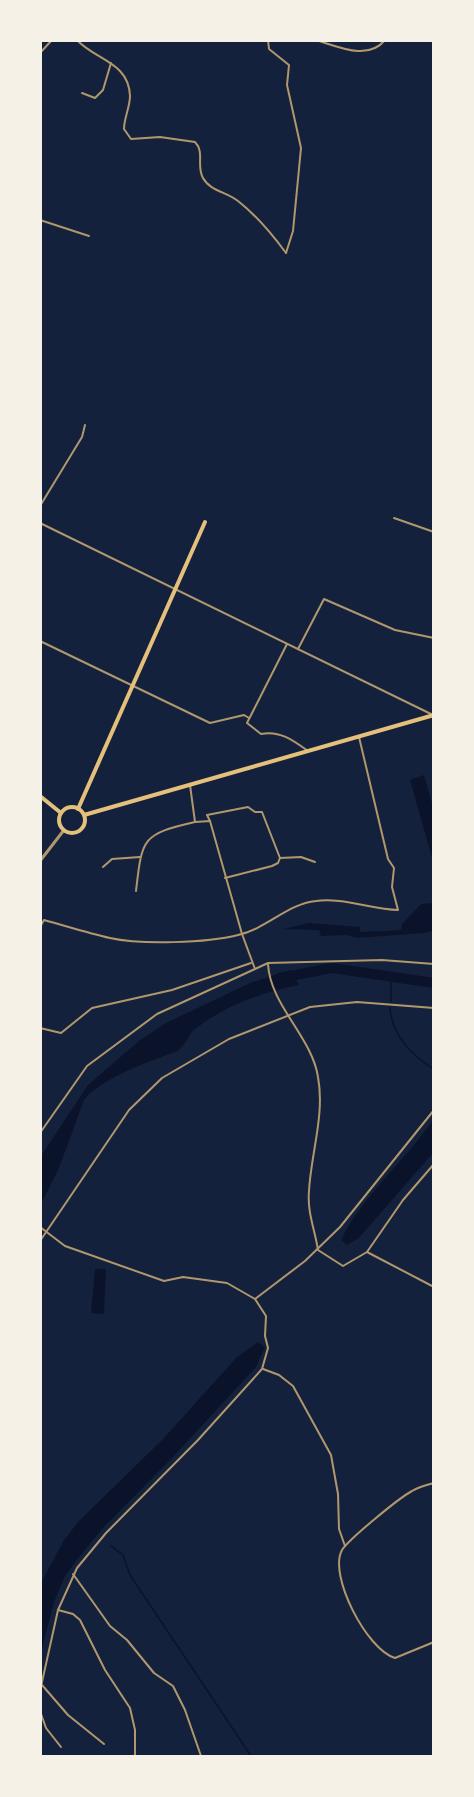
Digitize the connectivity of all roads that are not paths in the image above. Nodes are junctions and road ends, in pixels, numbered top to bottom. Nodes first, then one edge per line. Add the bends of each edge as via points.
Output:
1 (52, 40) edge
2 (77, 40) edge
3 (268, 40) edge
4 (316, 40) edge
5 (385, 40) edge
6 (40, 52) edge
7 (111, 63) junction
8 (82, 93) dead end
9 (40, 219) edge
10 (89, 236) dead end
11 (85, 425) dead end
12 (40, 506) edge
13 (394, 518) dead end
14 (205, 522) dead end
15 (40, 523) edge
16 (434, 532) edge
17 (175, 589) junction
18 (434, 638) edge
19 (40, 641) edge
20 (287, 644) junction
21 (298, 649) junction
22 (135, 686) junction
23 (433, 715) edge
24 (249, 718) junction
25 (359, 737) junction
26 (310, 752) junction
27 (190, 784) junction
28 (40, 796) edge
29 (78, 809) junction
30 (61, 813) junction
31 (84, 815) junction
32 (210, 821) junction
33 (195, 822) junction
34 (64, 830) junction
35 (140, 857) junction
36 (280, 858) junction
37 (40, 861) edge
38 (315, 862) dead end
39 (103, 867) dead end
40 (225, 878) junction
41 (136, 891) dead end
42 (40, 927) edge
43 (242, 934) junction
44 (251, 963) junction
45 (434, 964) edge
46 (268, 965) junction
47 (255, 969) junction
48 (434, 1008) edge
49 (287, 1015) junction
50 (40, 1028) edge
51 (434, 1110) edge
52 (40, 1133) edge
53 (434, 1164) edge
54 (41, 1227) edge
55 (46, 1232) junction
56 (40, 1241) edge
57 (318, 1250) junction
58 (367, 1252) junction
59 (434, 1287) edge
60 (255, 1299) junction
61 (262, 1369) junction
62 (434, 1483) edge
63 (345, 1546) junction
64 (73, 1574) junction
65 (58, 1610) junction
66 (434, 1642) edge
67 (42, 1685) junction
68 (40, 1691) edge
69 (40, 1711) edge
70 (104, 1744) dead end
71 (61, 1747) dead end
72 (135, 1756) edge
73 (201, 1756) edge

1 - 6 street
2 - 7 street
3 - 7 street via 269,49 289,65 287,85 301,142 294,231 286,253 248,209 203,178 195,142 160,137 136,140 127,135 124,122 129,88
4 - 5 street via 359,53 379,48
7 - 8 street via 101,93 95,98
9 - 10 street
11 - 12 street via 82,438
13 - 16 street
14 - 17 main road
15 - 17 street
17 - 20 street
17 - 22 main road
18 - 21 street via 395,630 324,599
19 - 22 street
20 - 21 street
20 - 24 street
21 - 23 street
22 - 24 street via 210,723 244,715
22 - 29 main road
23 - 25 main road
24 - 26 street via 247,723 261,734 270,731 292,739
25 - 26 main road
25 - 43 street via 388,859 394,868 392,887 398,910 317,900 290,908 274,921
26 - 27 main road
27 - 31 main road
27 - 33 street
28 - 30 main road
29 - 30 main road via 71,807
29 - 31 main road
30 - 34 main road via 59,820
31 - 34 main road via 79,830
32 - 33 street
32 - 36 street via 207,815 248,807 262,812
32 - 40 street
33 - 35 street via 154,833
34 - 37 street
35 - 39 street via 112,859
35 - 41 street
36 - 38 street via 301,857
36 - 40 street via 272,866
40 - 43 street
42 - 43 street via 44,920 113,939 176,941
43 - 44 street
44 - 47 street
44 - 50 street via 171,990 92,1008 61,1033
45 - 46 street via 382,960
46 - 47 street
46 - 49 street
47 - 52 street via 157,1014 87,1066
48 - 49 street via 341,1003
49 - 55 street via 229,1039 162,1078 129,1110
49 - 57 street via 317,1069 319,1084 320,1111 309,1191 311,1225
51 - 57 street
53 - 58 street
54 - 55 street
55 - 56 street
55 - 60 street via 65,1246 164,1281 183,1277 227,1283
57 - 58 street via 343,1266
57 - 60 street
58 - 59 street
60 - 61 street via 266,1316 268,1348
61 - 63 street via 293,1386 331,1455 339,1529
61 - 64 street via 105,1533
62 - 63 street via 411,1491
63 - 66 street via 339,1561 343,1577 355,1617 370,1639 383,1653 395,1658
64 - 65 street
64 - 73 street via 110,1626 154,1673 173,1686
65 - 67 street
65 - 72 street via 80,1620 130,1708
67 - 68 street
67 - 70 street via 68,1715
69 - 71 street via 46,1728

